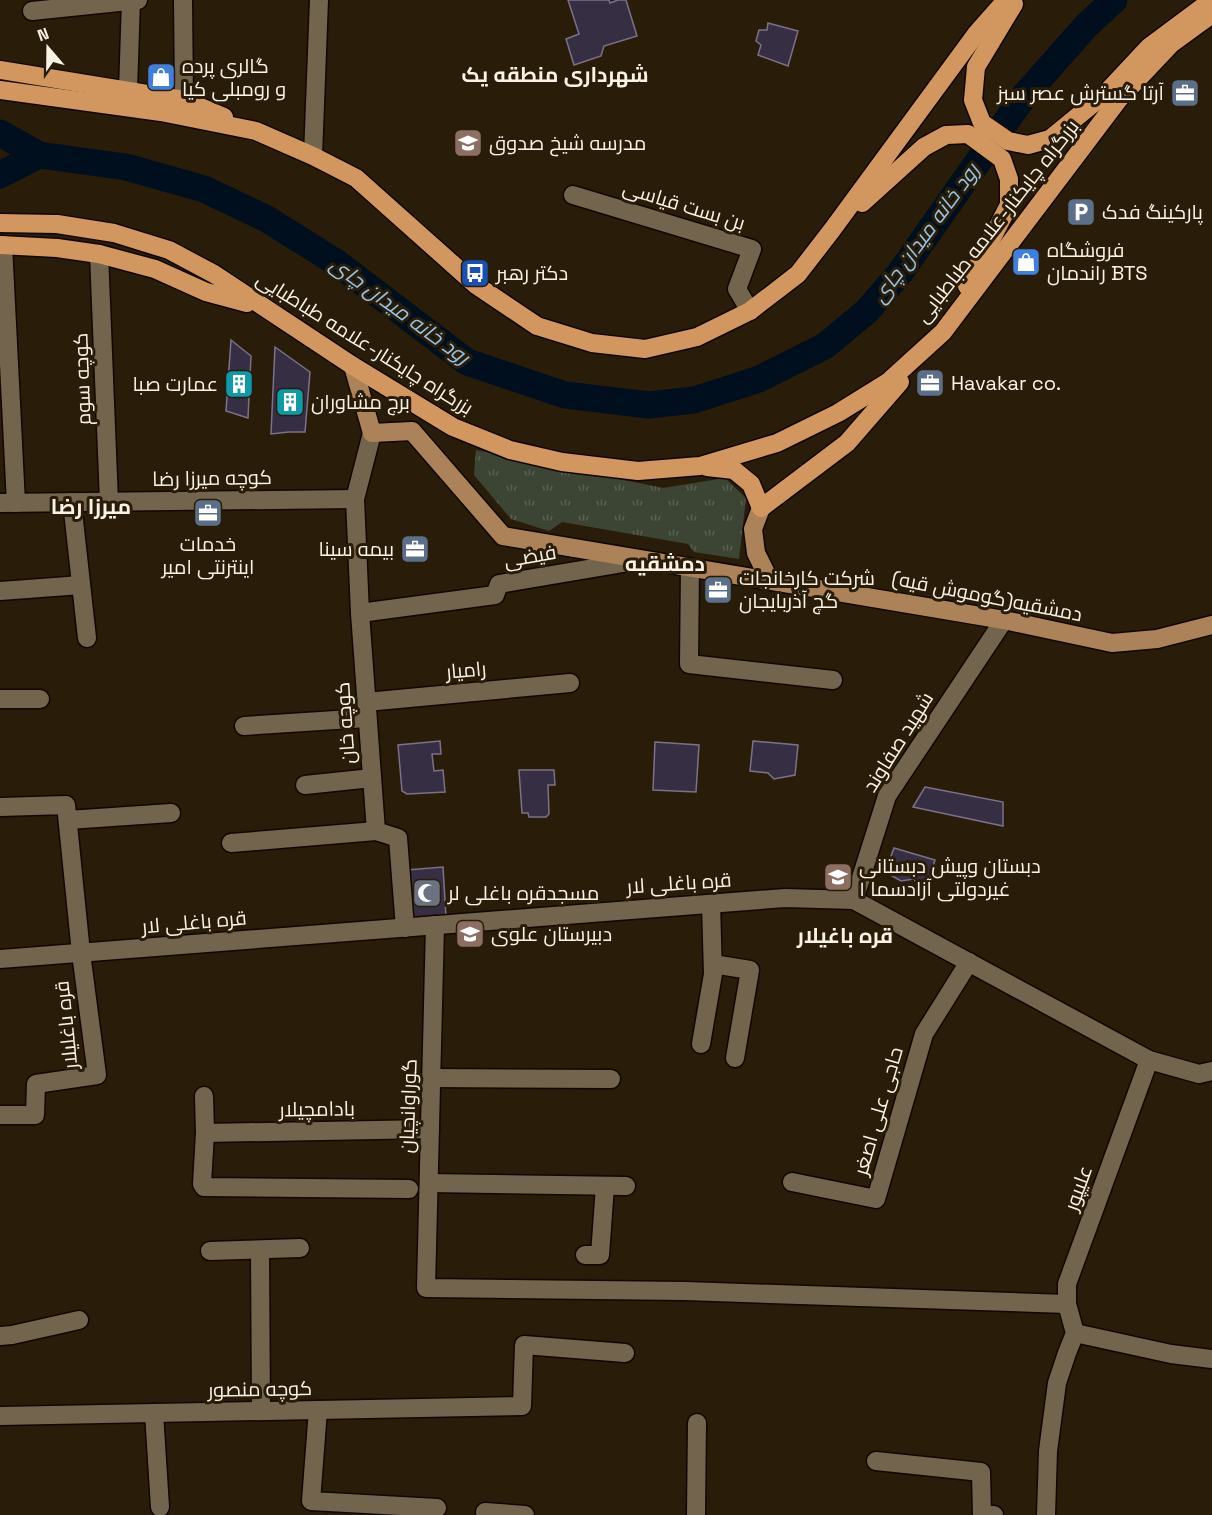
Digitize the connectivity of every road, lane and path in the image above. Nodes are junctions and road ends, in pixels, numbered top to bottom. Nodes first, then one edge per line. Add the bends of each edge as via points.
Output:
1 (131, 0) edge
2 (138, 0) edge
3 (183, 0) edge
4 (319, 0) edge
5 (1006, 0) edge
6 (1016, 0) edge
7 (1212, 0) edge
8 (72, 3) edge
9 (32, 12) dead end
10 (1212, 14) edge
11 (0, 70) edge
12 (0, 90) edge
13 (129, 91) junction
14 (184, 100) junction
15 (255, 131) junction
16 (313, 156) junction
17 (573, 195) dead end
18 (0, 223) edge
19 (832, 230) junction
20 (2, 245) edge
21 (99, 254) junction
22 (264, 307) junction
23 (750, 311) junction
24 (943, 332) junction
25 (353, 366) junction
26 (372, 433) junction
27 (700, 466) junction
28 (355, 499) junction
29 (72, 502) junction
30 (110, 502) junction
31 (8, 503) edge
32 (761, 508) junction
33 (644, 560) junction
34 (690, 568) junction
35 (770, 581) junction
36 (81, 585) junction
37 (0, 591) edge
38 (360, 613) junction
39 (1004, 620) junction
40 (1212, 625) edge
41 (87, 638) dead end
42 (833, 680) dead end
43 (570, 683) dead end
44 (0, 699) edge
45 (40, 699) dead end
46 (367, 710) junction
47 (244, 726) dead end
48 (372, 778) junction
49 (305, 785) dead end
50 (0, 807) edge
51 (171, 813) dead end
52 (68, 820) junction
53 (376, 831) junction
54 (231, 843) dead end
55 (854, 900) junction
56 (711, 904) junction
57 (435, 925) junction
58 (405, 927) junction
59 (81, 954) junction
60 (0, 959) edge
61 (969, 962) junction
62 (713, 964) junction
63 (701, 1044) dead end
64 (735, 1058) dead end
65 (1149, 1060) junction
66 (1212, 1071) edge
67 (431, 1078) junction
68 (611, 1079) dead end
69 (204, 1096) dead end
70 (0, 1115) edge
71 (430, 1129) junction
72 (206, 1133) junction
73 (792, 1182) dead end
74 (429, 1183) junction
75 (605, 1186) junction
76 (626, 1186) dead end
77 (409, 1189) dead end
78 (300, 1248) dead end
79 (260, 1250) junction
80 (210, 1251) dead end
81 (585, 1255) dead end
82 (1067, 1304) junction
83 (79, 1320) dead end
84 (1076, 1333) junction
85 (0, 1336) edge
86 (625, 1353) dead end
87 (1212, 1359) edge
88 (318, 1410) junction
89 (261, 1411) junction
90 (154, 1413) junction
91 (0, 1416) edge
92 (698, 1422) dead end
93 (876, 1461) dead end
94 (160, 1507) dead end
95 (437, 1508) dead end
96 (493, 1513) edge
97 (525, 1515) edge
98 (696, 1515) edge
99 (994, 1515) edge
100 (1046, 1515) edge

1 - 2 street
1 - 8 street
1 - 13 street
3 - 14 street
4 - 16 street
5 - 19 highway via 976,34
6 - 7 highway via 976,67 973,100 982,123 1008,141 1028,145 1050,139 1106,93 1149,46
8 - 9 street
10 - 24 highway, بزرگراه چایکنار-علامه طباطبایی via 1171,44 1119,99
11 - 13 highway
12 - 15 highway via 161,112
13 - 14 highway
14 - 15 highway
15 - 16 highway
16 - 23 highway via 356,178 476,285 537,326 592,343 645,349 697,337
17 - 23 street, بن بست قیاسی via 752,249 737,289
18 - 22 highway, بزرگراه چایکنار-علامه طباطبایی via 57,224 114,233 169,250
19 - 23 highway via 798,274
19 - 24 highway via 924,147 946,135 969,134 1002,159 1009,178 1008,205
20 - 21 highway
20 - 31 street
21 - 22 highway via 155,269 206,292
21 - 30 street, کوچه سوم
22 - 25 highway, بزرگراه چایکنار-علامه طباطبایی
24 - 27 highway, بزرگراه چایکنار-علامه طباطبایی via 888,382 838,413 777,443
24 - 32 highway via 847,443
25 - 26 main road
25 - 27 highway, بزرگراه چایکنار-علامه طباطبایی via 453,427 510,450 562,462 638,471
26 - 28 street
26 - 33 main road, دمشقیه(گوموش قیه) via 412,431 503,536
27 - 32 highway via 734,471 751,484
28 - 30 street, کوچه میرزا رضا
28 - 38 street, کوچه خان
29 - 30 street, کوچه میرزا رضا
29 - 31 street, کوچه میرزا رضا
29 - 36 street
32 - 35 main road via 753,529 756,553
33 - 34 main road, دمشقیه(گوموش قیه)
33 - 38 street, فیضی via 499,584 495,595
34 - 35 main road, دمشقیه(گوموش قیه)
34 - 42 street via 689,664
35 - 39 main road, دمشقیه(گوموش قیه)
36 - 37 street
36 - 41 street
38 - 46 street, کوچه خان
39 - 40 main road, دمشقیه(گوموش قیه) via 1112,643 1157,639
39 - 55 street, شهید صفاوند via 887,795
43 - 46 street, رامیار
44 - 45 street
46 - 47 street, رامیار
46 - 48 street, کوچه خان
48 - 49 street
48 - 53 street, کوچه خان
50 - 52 street via 66,805
51 - 52 street
52 - 59 street
53 - 54 street
53 - 58 street via 398,838
55 - 56 street, قره باغلی لار via 785,898
55 - 61 street, قره باغلی لار
56 - 57 street, قره باغلی لار
56 - 62 street
57 - 58 street, قره باغلی لار
57 - 67 street, گوراوانچیان
58 - 59 street, قره باغلی لار
59 - 60 street, قره باغلی لار
59 - 70 street, قره باغلیلار via 97,1075 36,1084 35,1114
61 - 65 street, قره باغلی لار
61 - 73 street, حاجی علی اصغر via 924,1034 876,1199
62 - 63 street
62 - 64 street via 750,970
65 - 66 street, قره باغلی لار via 1199,1074
65 - 82 street, علیپور via 1071,1270
67 - 68 street
67 - 71 street, گوراوانچیان
69 - 72 street
71 - 72 street, بادامچیلار
71 - 74 street, گوراوانچیان
72 - 77 street via 204,1187
74 - 75 street
74 - 82 street, گوراوانچیان via 426,1288 685,1291
75 - 76 street
75 - 81 street via 600,1255
78 - 79 street
79 - 80 street
79 - 89 street
82 - 84 street, علیپور
83 - 85 street
84 - 87 street
84 - 100 street via 1057,1383 1048,1451
86 - 88 street, کوچه منصور via 524,1345 522,1406
88 - 89 street, کوچه منصور
88 - 95 street via 311,1502
89 - 90 street, کوچه منصور
90 - 91 street, کوچه منصور
90 - 94 street
92 - 98 street
93 - 99 street via 981,1472 982,1515
96 - 97 street

